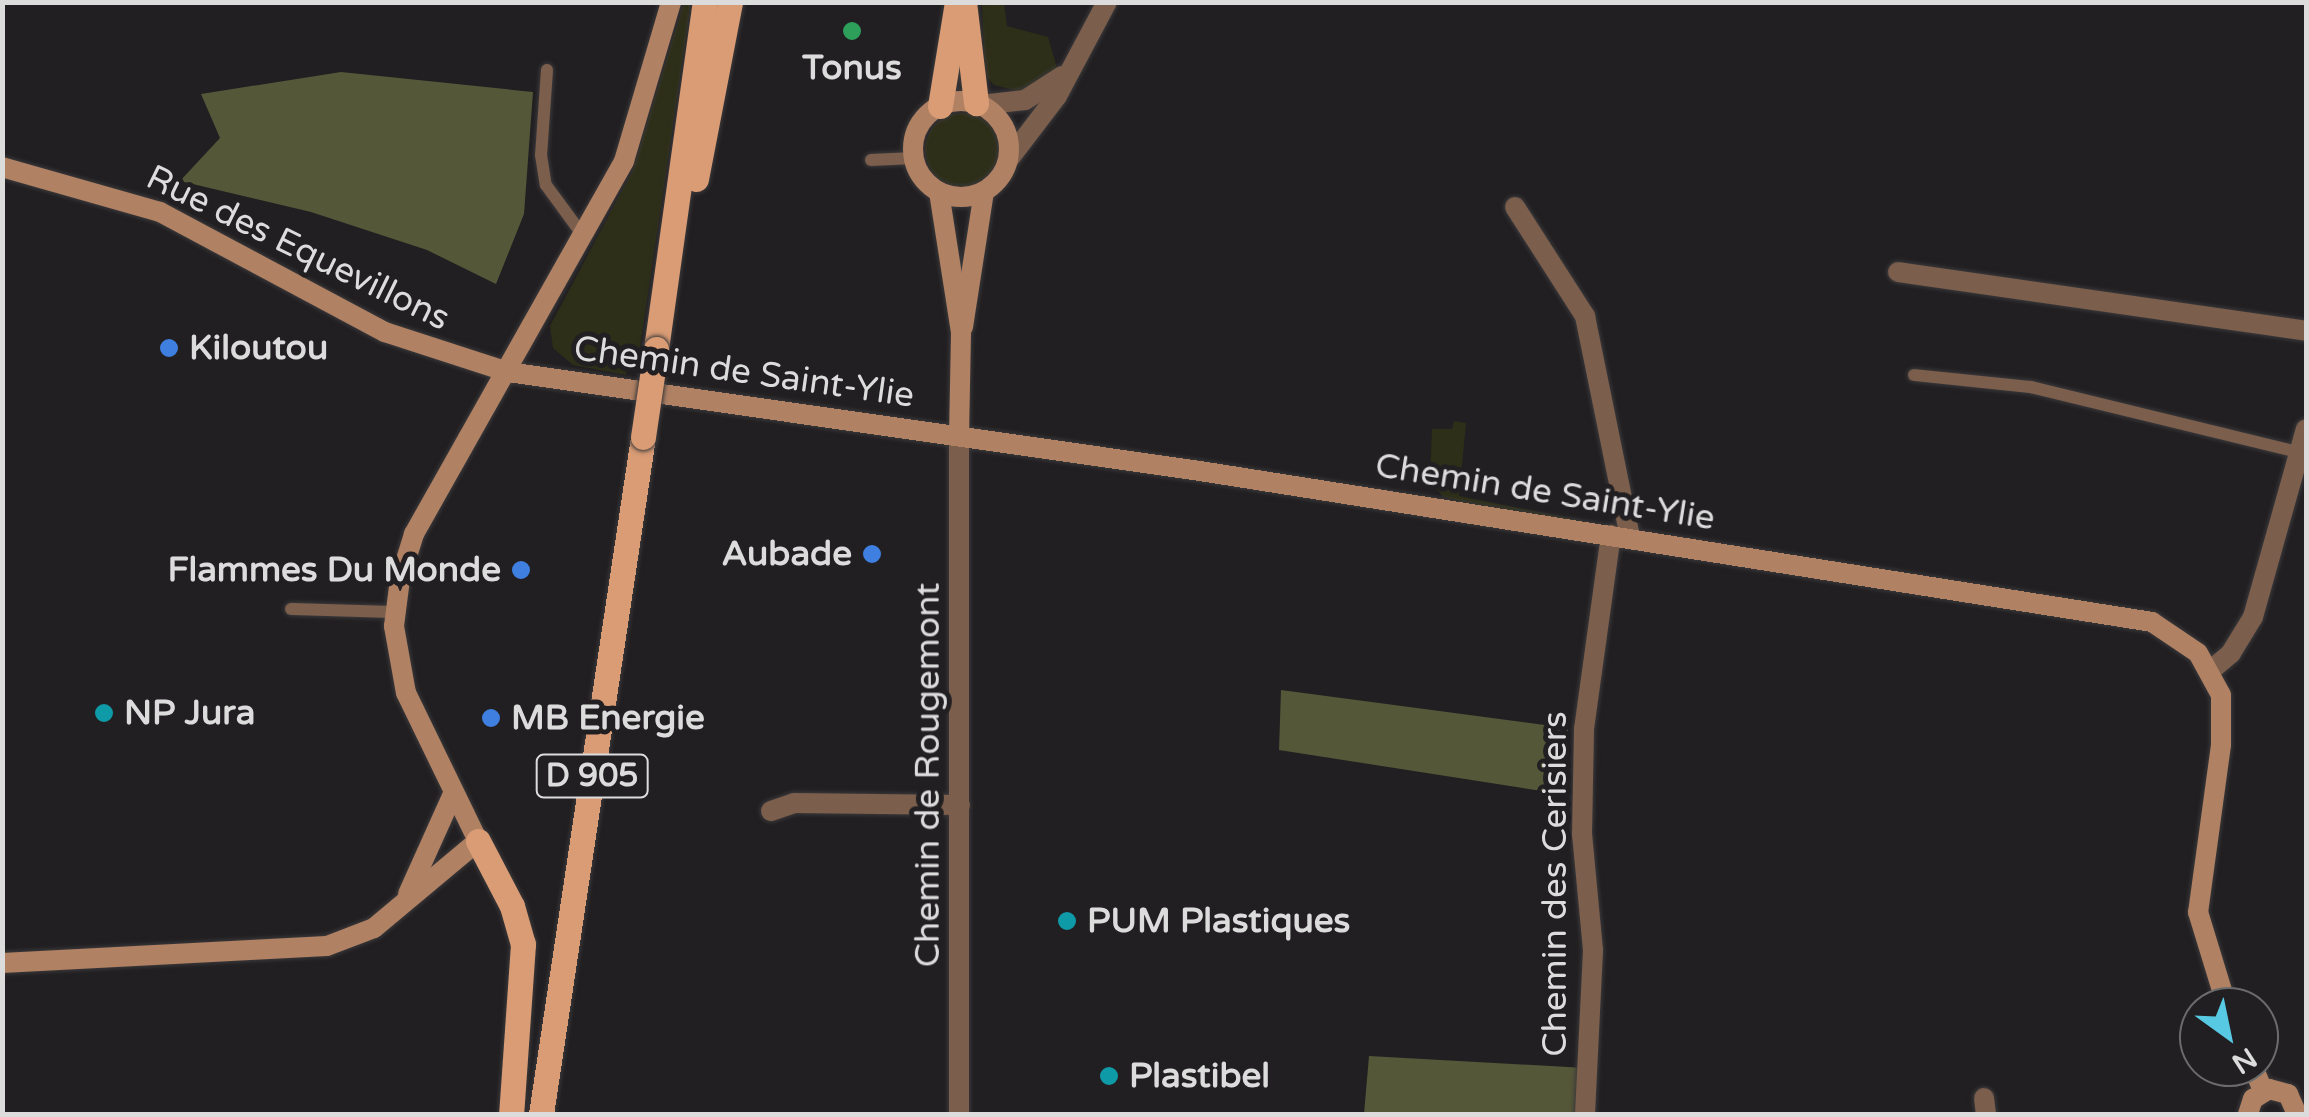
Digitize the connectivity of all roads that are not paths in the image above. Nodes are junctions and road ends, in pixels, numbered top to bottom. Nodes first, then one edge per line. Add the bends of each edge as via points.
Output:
1 (671, 2) edge
2 (705, 2) edge
3 (730, 2) edge
4 (960, 2) edge
5 (1108, 2) edge
6 (547, 70) dead end
7 (1068, 72) junction
8 (979, 104) junction
9 (940, 106) junction
10 (914, 158) junction
11 (1009, 158) junction
12 (870, 160) dead end
13 (2, 167) edge
14 (939, 192) junction
15 (984, 192) junction
16 (1515, 207) dead end
17 (585, 239) junction
18 (1898, 272) dead end
19 (661, 307) junction
20 (2306, 331) edge
21 (961, 333) junction
22 (508, 372) junction
23 (1914, 376) dead end
24 (2306, 429) edge
25 (959, 436) junction
26 (2301, 453) junction
27 (1620, 536) junction
28 (291, 609) dead end
29 (395, 612) junction
30 (2211, 670) junction
31 (453, 794) junction
32 (960, 806) junction
33 (770, 810) dead end
34 (478, 841) junction
35 (402, 904) junction
36 (2, 964) edge
37 (2218, 987) edge
38 (2261, 1087) edge
39 (2263, 1091) junction
40 (2300, 1112) edge
41 (511, 1114) edge
42 (541, 1114) edge
43 (959, 1114) edge
44 (1586, 1114) edge
45 (2248, 1114) edge

1 - 17 street via 624,160
2 - 19 main road, D 905
3 - 19 main road via 675,288
4 - 8 main road
4 - 9 main road
5 - 7 street
6 - 17 lane via 541,155 546,185
7 - 8 street via 1025,100
7 - 11 street
8 - 9 street
8 - 11 street via 1004,127
9 - 10 street via 920,124
10 - 12 lane
10 - 14 street
11 - 15 street
13 - 22 street, Rue des Equevillons via 160,212 385,332
14 - 15 street via 966,198
14 - 21 street
15 - 21 street
16 - 27 street, Chemin des Cerisiers via 1585,316
17 - 22 street
18 - 20 street
19 - 42 main road, D 905, bridge
21 - 25 street
22 - 25 street, Chemin de Saint-Ylie
22 - 29 street via 414,534
23 - 26 lane via 2030,386
24 - 26 street
25 - 27 street, Chemin de Saint-Ylie
25 - 32 street, Chemin de Rougemont
26 - 30 street via 2252,618 2232,653
27 - 30 street, Chemin de Saint-Ylie via 2122,614 2178,635
27 - 44 street, Chemin des Cerisiers via 1584,728 1582,834 1593,950
28 - 29 lane
29 - 31 street via 406,693
30 - 37 street via 2223,722 2198,912
31 - 34 street
31 - 35 street
32 - 33 street via 794,802
32 - 43 street, Chemin de Rougemont
34 - 35 street
34 - 41 main road via 512,906 522,944
35 - 36 street via 359,935 308,949
38 - 39 street
39 - 40 street via 2282,1091
39 - 45 street

